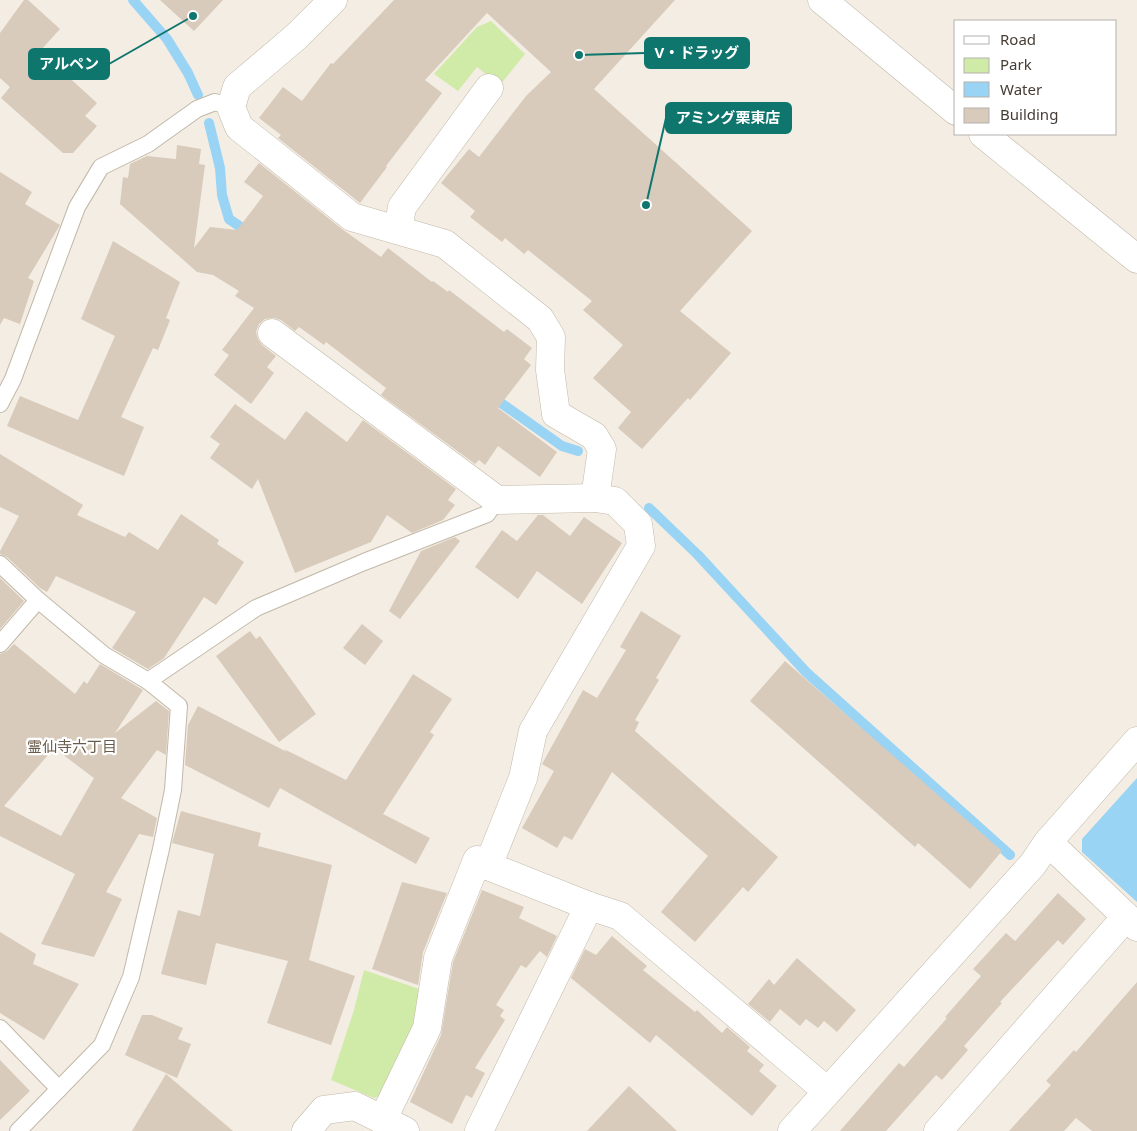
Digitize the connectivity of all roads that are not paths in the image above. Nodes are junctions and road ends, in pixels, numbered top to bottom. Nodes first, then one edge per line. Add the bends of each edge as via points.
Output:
1 (333, 0) edge
2 (822, 0) edge
3 (489, 88) dead end
4 (231, 107) junction
5 (954, 109) edge
6 (984, 135) edge
7 (398, 230) junction
8 (1137, 260) edge
9 (272, 333) dead end
10 (0, 404) edge
11 (595, 498) junction
12 (497, 500) junction
13 (0, 564) edge
14 (38, 600) junction
15 (0, 644) edge
16 (148, 681) junction
17 (1137, 741) edge
18 (1048, 842) junction
19 (488, 866) junction
20 (589, 906) junction
21 (1131, 922) edge
22 (0, 1028) edge
23 (59, 1089) junction
24 (826, 1091) junction
25 (394, 1125) edge
26 (18, 1131) edge
27 (306, 1131) edge
28 (480, 1131) edge
29 (792, 1131) edge
30 (938, 1131) edge

1 - 4 street via 297,36 237,87
2 - 5 street
3 - 7 street via 402,207
4 - 7 street via 239,127 352,217
4 - 10 lane via 215,102 197,109 148,144 101,167 77,207 13,378
6 - 8 street
7 - 11 street via 445,244 540,319 551,337 550,370 556,414 594,436 602,449
9 - 12 street
11 - 12 street
11 - 19 street via 615,501 638,524 641,546 533,731 523,778
12 - 16 lane via 487,514 256,608
13 - 14 lane
14 - 15 lane
14 - 16 lane via 104,655
16 - 23 lane via 179,706 173,790 161,849 131,977 102,1046
17 - 18 street
18 - 21 street
18 - 24 street via 1033,864
19 - 20 street
19 - 25 street via 476,860 438,958 427,1028
20 - 24 street via 620,916
20 - 28 street
21 - 30 street
22 - 23 lane
23 - 26 lane
24 - 29 street
25 - 27 street via 355,1106 324,1110

